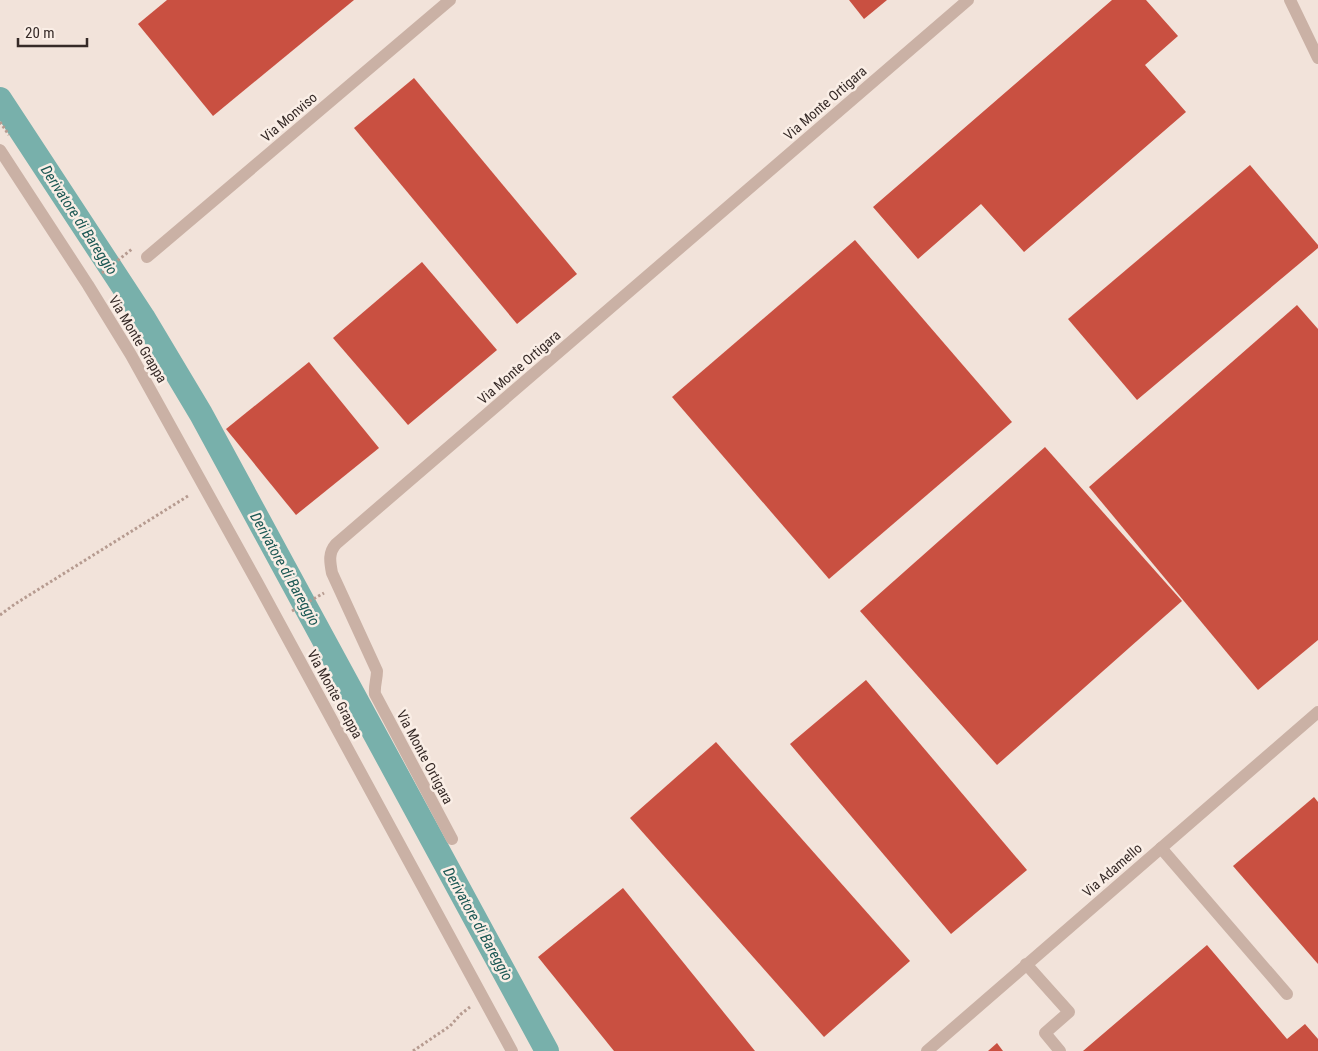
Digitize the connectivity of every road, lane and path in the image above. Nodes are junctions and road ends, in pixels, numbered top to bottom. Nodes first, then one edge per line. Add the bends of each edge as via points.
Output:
1 (450, 0) edge
2 (968, 0) edge
3 (1290, 0) edge
4 (1318, 58) edge
5 (0, 150) edge
6 (128, 252) dead end
7 (147, 257) dead end
8 (105, 270) dead end
9 (204, 486) junction
10 (326, 592) dead end
11 (298, 608) dead end
12 (0, 615) edge
13 (1318, 712) edge
14 (452, 839) dead end
15 (1161, 848) junction
16 (1026, 964) junction
17 (1287, 994) dead end
18 (484, 1000) junction
19 (413, 1051) edge
20 (512, 1051) edge
21 (927, 1051) edge
22 (1060, 1051) edge

1 - 7 street, Via Monviso
2 - 14 street, Via Monte Ortigara via 332,549 332,573 377,671 375,694
3 - 4 street
5 - 9 street, Via Monte Grappa via 131,355
6 - 8 path
9 - 12 path
9 - 18 street, Via Monte Grappa
10 - 11 path
13 - 15 street, Via Adamello
15 - 16 street, Via Adamello
15 - 17 street
16 - 21 street, Via Adamello
16 - 22 street via 1069,1012 1045,1033
18 - 19 path
18 - 20 street, Via Monte Grappa

